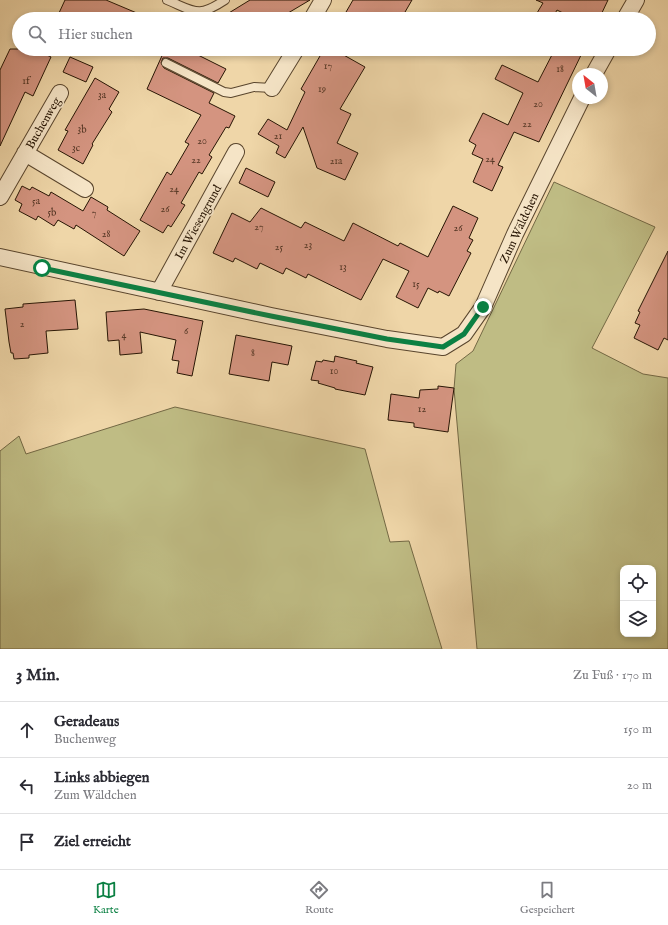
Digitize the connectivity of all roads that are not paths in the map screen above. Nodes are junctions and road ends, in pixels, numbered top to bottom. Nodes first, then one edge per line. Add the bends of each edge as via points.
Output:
1 (167, 0) edge
2 (225, 0) edge
3 (323, 0) edge
4 (636, 0) edge
5 (316, 12) edge
6 (629, 12) edge
7 (292, 56) edge
8 (604, 56) edge
9 (166, 63) dead end
10 (597, 68) edge
11 (272, 88) joint
12 (60, 93) dead end
13 (579, 104) edge
14 (236, 152) dead end
15 (25, 153) junction
16 (85, 189) dead end
17 (0, 197) edge
18 (0, 258) edge
19 (159, 292) junction

1 - 2 lane via 195,12 211,9
3 - 5 street
4 - 6 street
7 - 11 street
8 - 10 street
9 - 11 lane via 224,92 231,93 254,87
12 - 15 street, Buchenweg
13 - 19 street, Zum Wäldchen via 483,307 464,334 443,347 379,338
14 - 19 street, Im Wiesengrund
15 - 16 street, Buchenweg
15 - 17 street, Buchenweg
18 - 19 street

